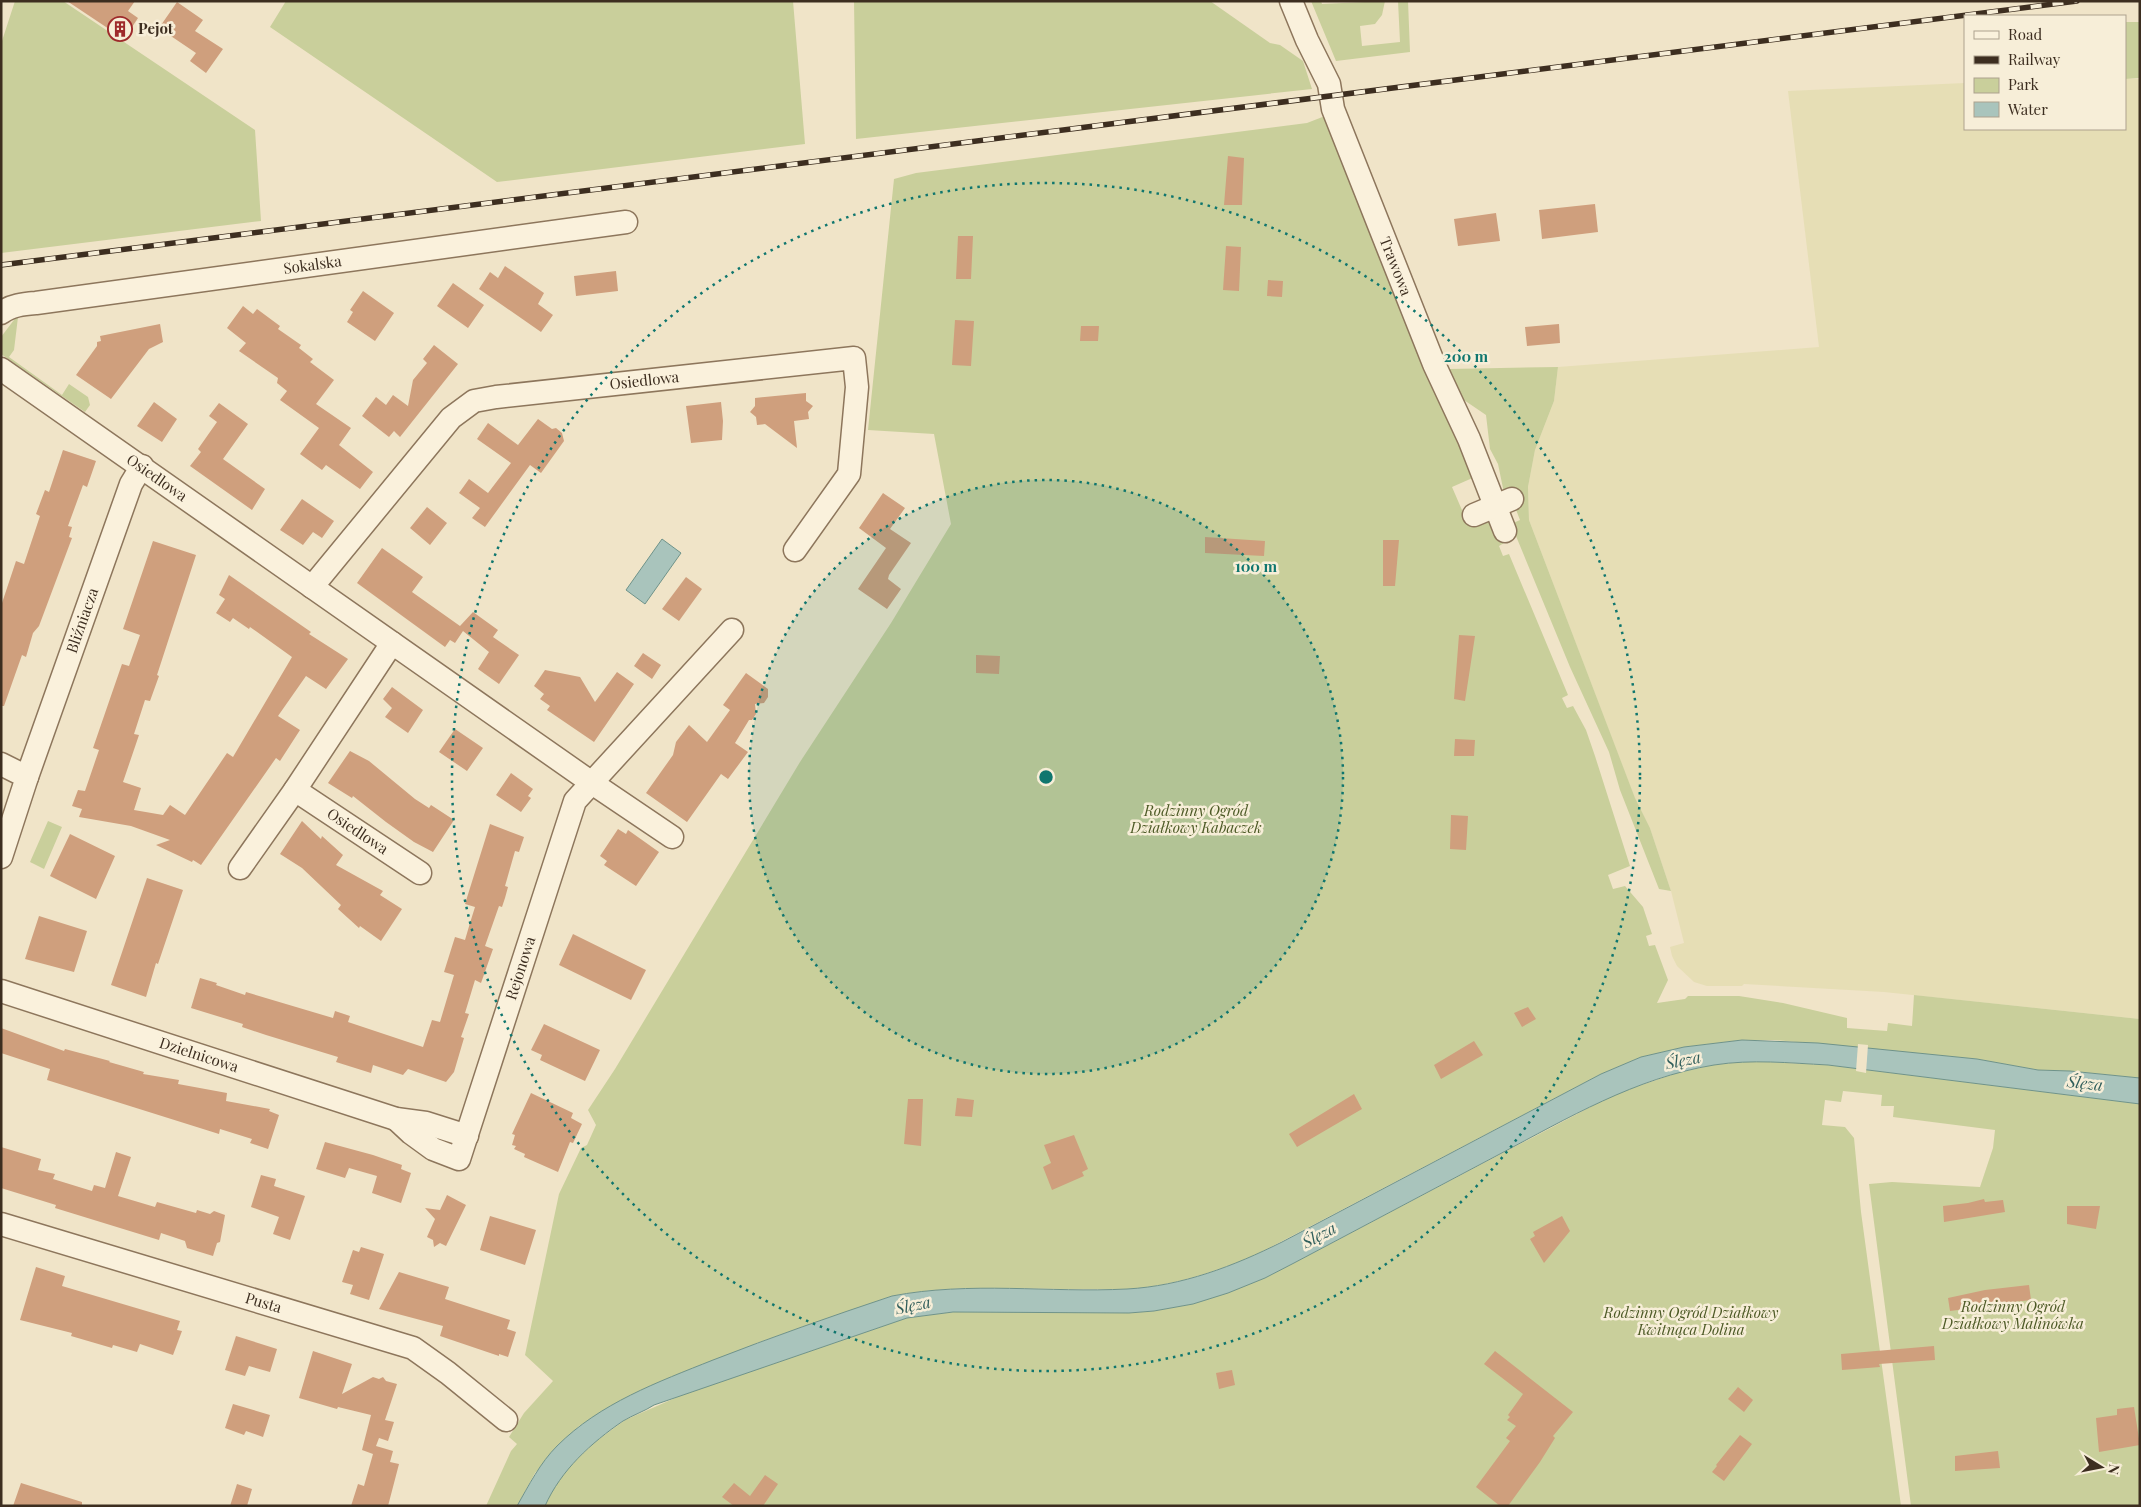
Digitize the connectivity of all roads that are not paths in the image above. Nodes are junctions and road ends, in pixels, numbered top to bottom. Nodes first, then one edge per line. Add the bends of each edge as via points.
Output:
1 (1292, 1) edge
2 (626, 222) dead end
3 (1, 313) edge
4 (1, 369) edge
5 (142, 466) junction
6 (1504, 503) junction
7 (1474, 515) dead end
8 (1505, 531) dead end
9 (795, 550) dead end
10 (312, 587) junction
11 (732, 630) dead end
12 (392, 643) junction
13 (1, 764) edge
14 (27, 776) junction
15 (592, 783) junction
16 (295, 790) junction
17 (672, 837) dead end
18 (1, 857) edge
19 (240, 868) dead end
20 (420, 873) dead end
21 (1, 991) edge
22 (396, 1119) junction
23 (467, 1136) junction
24 (460, 1159) joint
25 (1, 1224) edge
26 (506, 1420) dead end

1 - 6 street, Trawowa via 1310,48 1329,84 1333,109 1434,364
2 - 3 street, Sokalska via 36,302
4 - 5 street, Osiedlowa
5 - 10 street, Osiedlowa
5 - 14 street, Bliźniacza via 131,484
6 - 7 street
6 - 8 street, Trawowa
9 - 10 street, Osiedlowa via 849,474 857,387 854,358 474,402 451,418
10 - 12 street, Osiedlowa
11 - 15 street
12 - 15 street, Osiedlowa
12 - 16 street
13 - 14 street
14 - 18 street, Bliźniacza
15 - 17 street, Osiedlowa
15 - 23 street, Rejonowa via 576,801
16 - 19 street
16 - 20 street, Osiedlowa
21 - 22 street, Dzielnicowa
22 - 23 street, Dzielnicowa via 426,1123
22 - 24 street, Dzielnicowa via 433,1149
23 - 24 street, Rejonowa
25 - 26 street, Pusta via 413,1348

